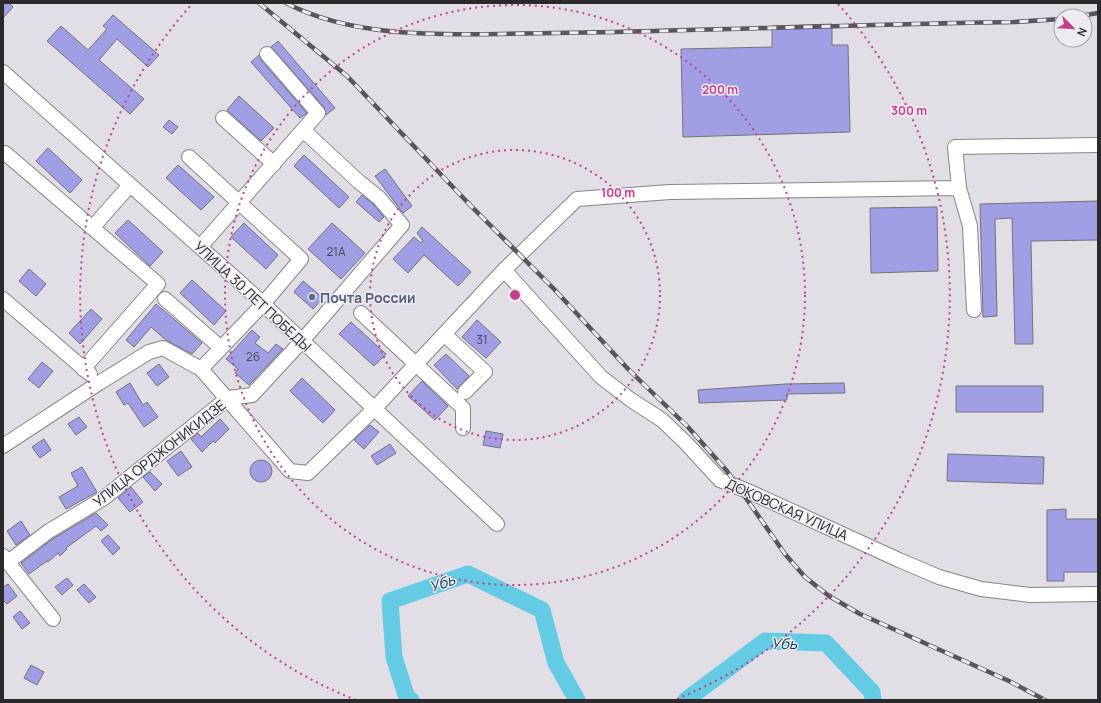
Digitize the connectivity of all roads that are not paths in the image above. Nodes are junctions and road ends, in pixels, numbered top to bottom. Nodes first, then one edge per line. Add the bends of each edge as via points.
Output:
1 (267, 54) dead end
2 (3, 72) edge
3 (223, 118) dead end
4 (303, 130) junction
5 (1098, 145) edge
6 (3, 155) edge
7 (189, 157) dead end
8 (274, 164) junction
9 (130, 185) junction
10 (958, 188) junction
11 (240, 202) junction
12 (92, 228) junction
13 (200, 247) junction
14 (504, 270) junction
15 (3, 299) edge
16 (165, 299) dead end
17 (263, 304) junction
18 (974, 310) dead end
19 (361, 313) dead end
20 (444, 334) junction
21 (302, 341) junction
22 (221, 348) junction
23 (416, 365) junction
24 (83, 368) junction
25 (201, 369) junction
26 (99, 382) junction
27 (464, 392) dead end
28 (228, 398) junction
29 (374, 409) junction
30 (463, 428) dead end
31 (3, 446) edge
32 (497, 524) dead end
33 (5, 559) edge
34 (1098, 594) edge
35 (53, 619) dead end

1 - 4 street via 318,113
2 - 9 street, УЛИЦА 30 ЛЕТ ПОБЕДЫ
3 - 8 street
4 - 8 street
4 - 21 street, УЛИЦА ОРДЖОНИКИДЗЕ via 379,198 402,225
5 - 10 street via 955,147
6 - 12 street via 5,153
7 - 11 street
8 - 11 street
9 - 12 street
9 - 13 street, УЛИЦА 30 ЛЕТ ПОБЕДЫ
10 - 14 street via 670,192 577,199
10 - 18 street via 970,226
11 - 13 street
11 - 17 street via 301,259
12 - 24 street via 158,284
13 - 17 street, УЛИЦА 30 ЛЕТ ПОБЕДЫ
14 - 20 street
14 - 34 street, ДОКОВСКАЯ УЛИЦА via 601,377 662,420 720,480 939,577 981,589 1030,595
15 - 24 street
16 - 22 street
17 - 21 street, УЛИЦА 30 ЛЕТ ПОБЕДЫ
17 - 22 street
19 - 23 street
20 - 23 street
20 - 27 street via 485,372
21 - 28 street, УЛИЦА ОРДЖОНИКИДЗЕ via 252,395
21 - 29 street, УЛИЦА 30 ЛЕТ ПОБЕДЫ
22 - 25 street
23 - 29 street
23 - 30 street via 463,408
24 - 26 street
25 - 26 street via 163,348 148,352
25 - 28 street
26 - 31 street
28 - 29 street via 290,471 300,473 308,473
28 - 33 street, УЛИЦА ОРДЖОНИКИДЗЕ via 104,498
29 - 32 street, УЛИЦА 30 ЛЕТ ПОБЕДЫ
33 - 35 street

